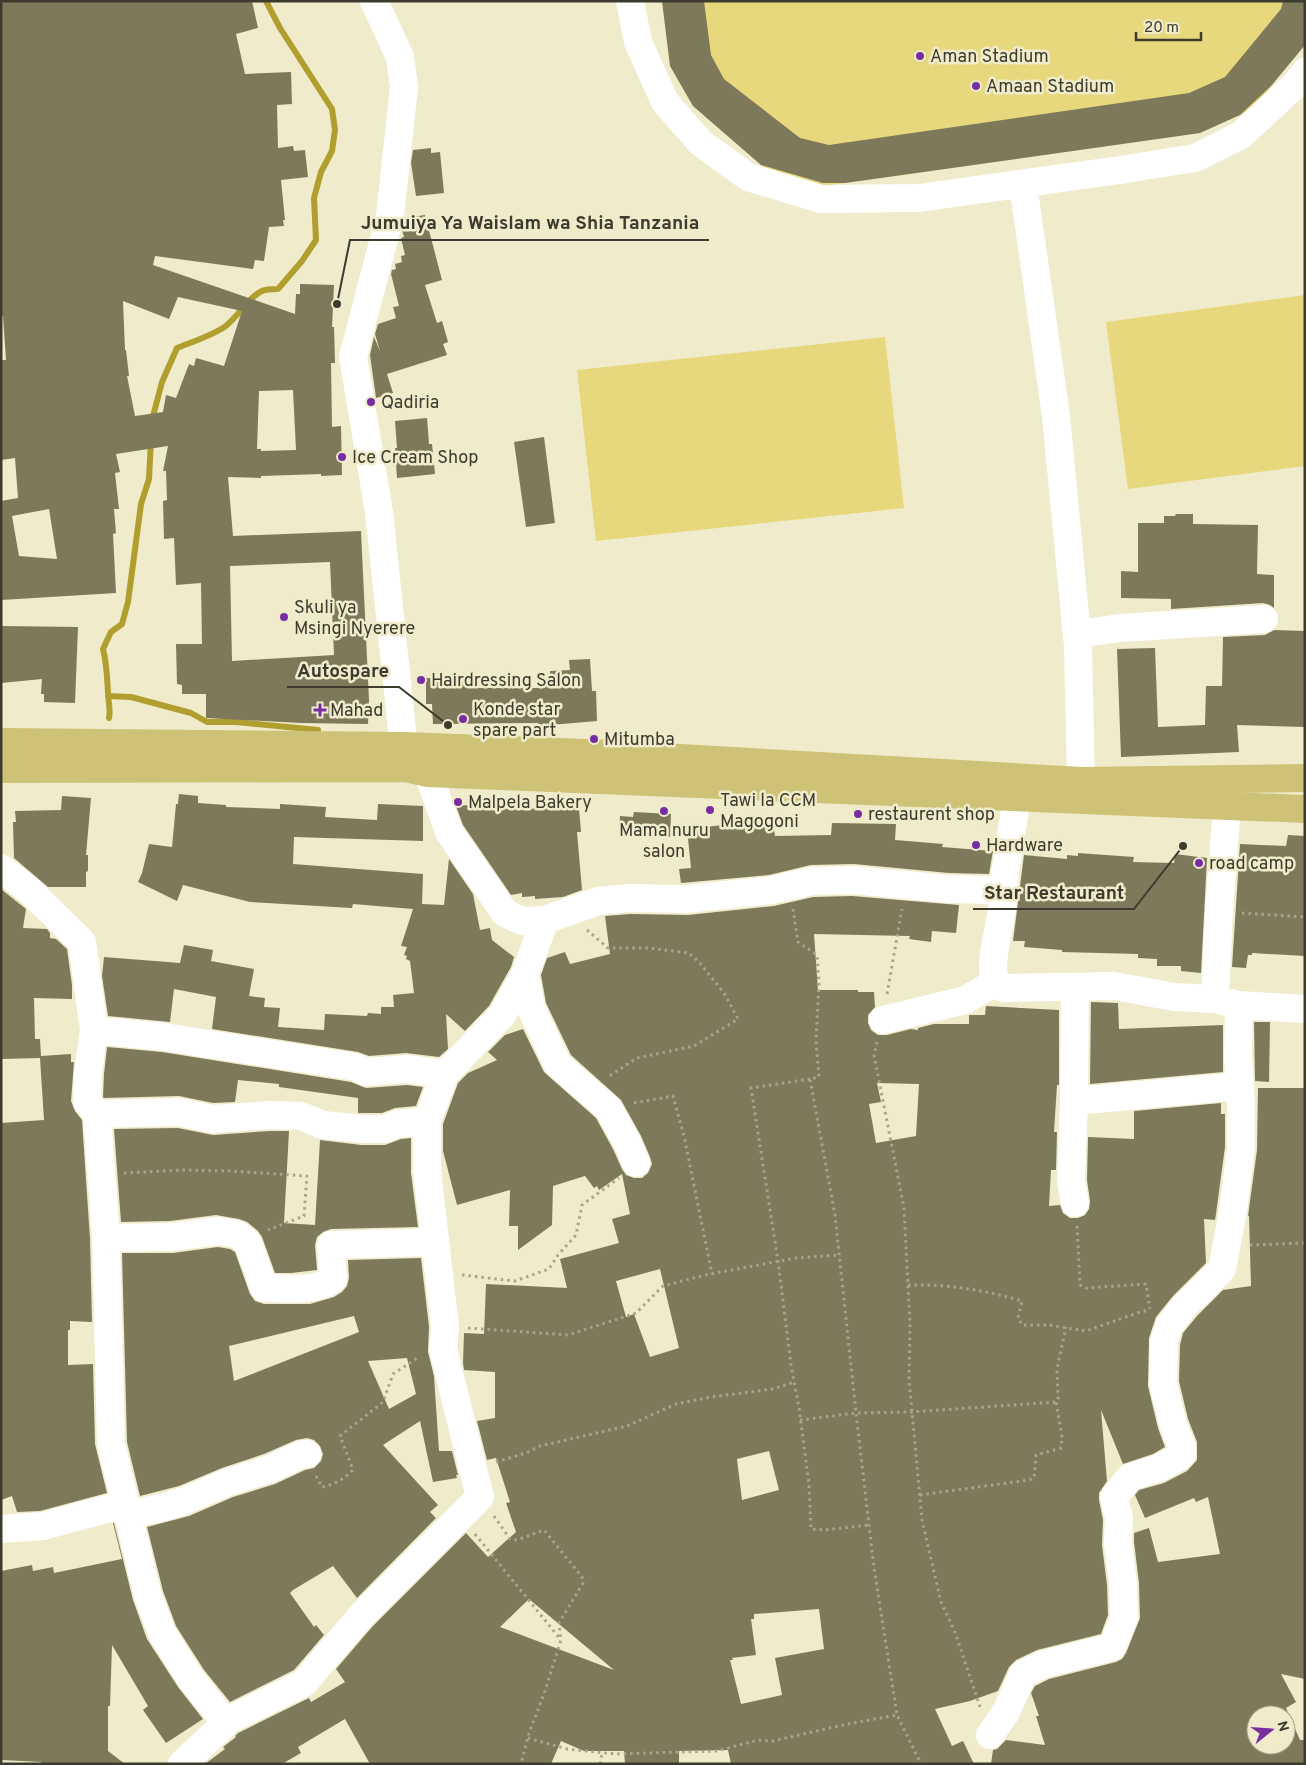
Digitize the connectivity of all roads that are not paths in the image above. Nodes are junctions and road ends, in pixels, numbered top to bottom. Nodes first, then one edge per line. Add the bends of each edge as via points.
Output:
1 (374, 1) edge
2 (630, 1) edge
3 (1305, 72) edge
4 (1023, 184) junction
5 (1264, 619) dead end
6 (1077, 634) junction
7 (1, 742) edge
8 (413, 762) junction
9 (1, 769) edge
10 (1305, 778) edge
11 (1082, 781) junction
12 (1017, 797) junction
13 (1227, 806) junction
14 (1305, 809) edge
15 (1, 868) edge
16 (1002, 893) junction
17 (556, 916) junction
18 (525, 974) junction
19 (996, 982) junction
20 (1075, 987) junction
21 (1227, 1002) junction
22 (1305, 1009) edge
23 (883, 1020) road end
24 (94, 1030) junction
25 (446, 1074) junction
26 (1240, 1086) junction
27 (1074, 1101) junction
28 (97, 1114) junction
29 (427, 1121) junction
30 (636, 1163) road end
31 (1075, 1203) road end
32 (106, 1238) junction
33 (435, 1242) junction
34 (307, 1454) road end
35 (126, 1509) junction
36 (1, 1529) edge
37 (226, 1723) junction
38 (990, 1735) road end
39 (187, 1762) edge

1 - 8 street via 400,57 404,87 390,216 353,357 379,512
2 - 4 street via 638,42 665,102 701,143 748,177 821,199 920,198
3 - 4 street via 1241,135 1195,158
4 - 6 street via 1056,416
5 - 6 street via 1120,628
6 - 11 street
7 - 8 main road
8 - 9 main road
8 - 11 main road via 610,754
8 - 12 main road
8 - 17 street via 448,832 505,913 522,921
10 - 11 main road
12 - 13 main road
12 - 16 street
13 - 14 main road
13 - 21 street via 1219,911
15 - 24 street via 31,892 82,942
16 - 17 street via 997,890 853,880 811,881 772,890 686,899 598,900
16 - 19 street via 1004,900 994,961
17 - 18 street
18 - 25 street via 502,1016
18 - 30 street via 531,1008 558,1065 610,1111
19 - 20 street via 1003,988
19 - 23 street via 965,1000
20 - 21 street via 1114,986
20 - 27 street
21 - 22 street
21 - 26 street
24 - 25 street via 274,1054 356,1067 365,1072 407,1069
24 - 28 street via 87,1102
25 - 29 street
26 - 27 street
26 - 38 street via 1240,1148 1222,1268 1185,1305 1169,1326 1164,1342 1163,1383 1182,1454 1159,1468 1130,1477 1114,1497 1119,1518 1124,1618 1112,1647 1044,1664 1023,1674 1006,1712
27 - 31 street via 1071,1181
28 - 29 street via 179,1112 212,1119 301,1116 323,1125 363,1129 385,1129 397,1124
28 - 32 street
29 - 33 street via 427,1171
32 - 33 street via 218,1232 237,1234 248,1244 264,1288 306,1288 327,1284 333,1279 331,1245
32 - 35 street via 111,1444
33 - 37 street via 445,1333 443,1349 480,1498 361,1616 304,1683
34 - 35 street via 164,1507
35 - 36 street via 43,1526
35 - 37 street via 148,1596 162,1633 191,1679
37 - 39 street

